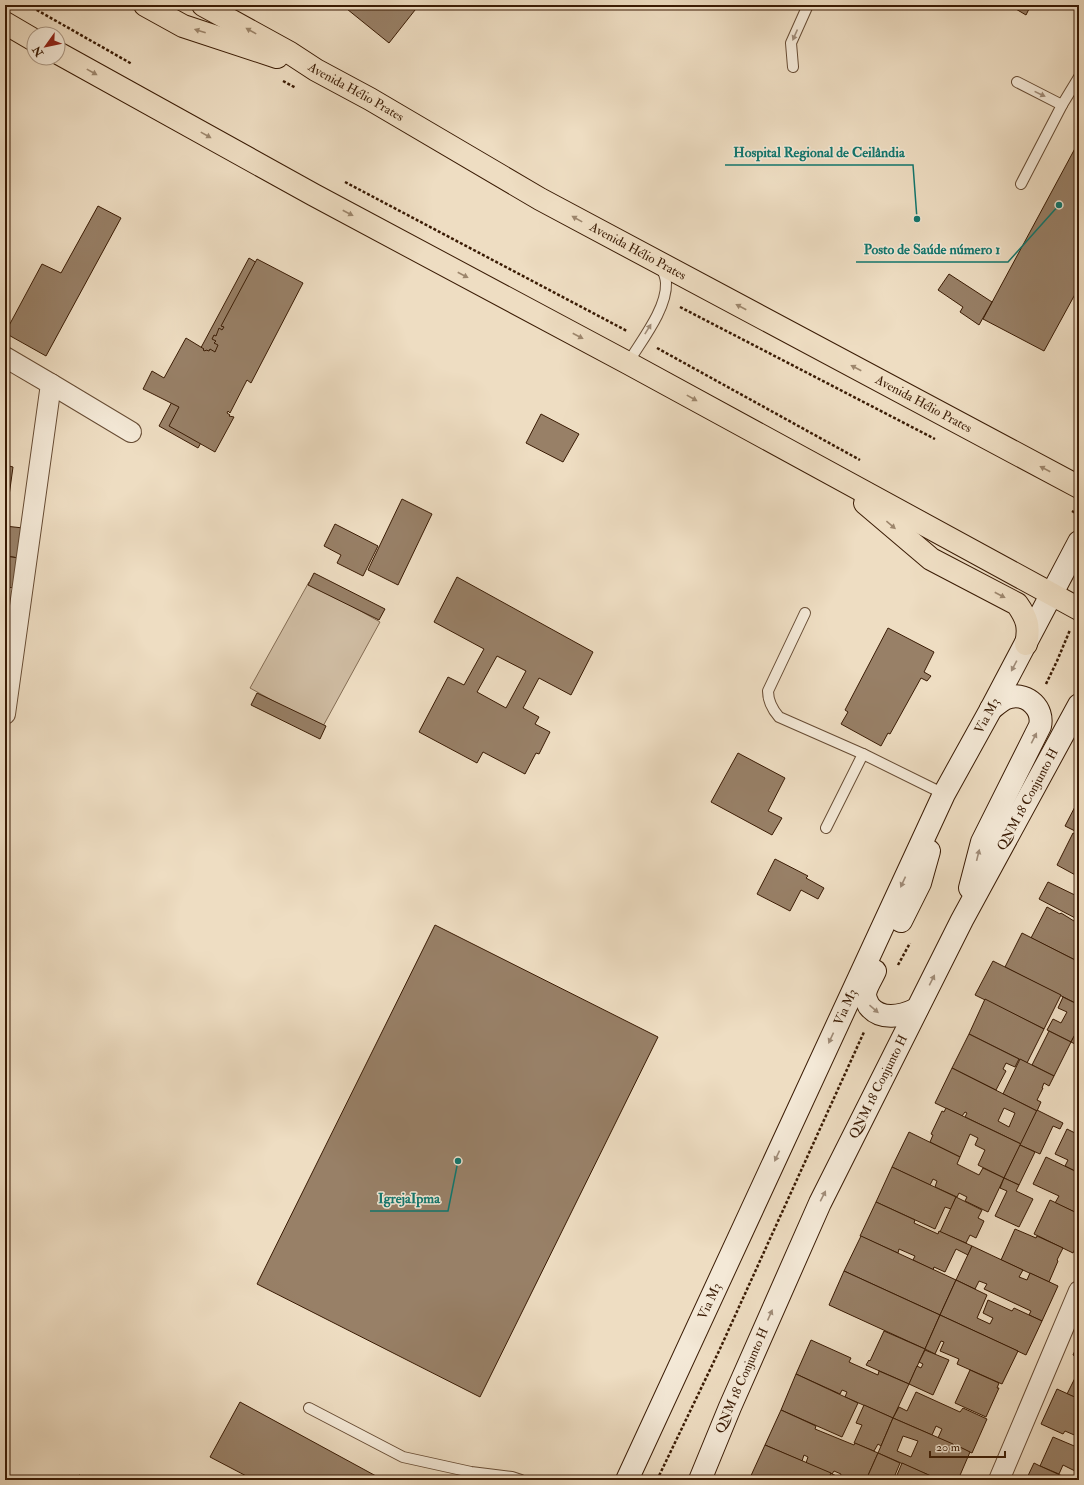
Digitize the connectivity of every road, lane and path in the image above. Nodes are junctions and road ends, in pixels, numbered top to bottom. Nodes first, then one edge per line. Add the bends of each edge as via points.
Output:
1 (145, 5) edge
2 (203, 5) edge
3 (808, 5) edge
4 (5, 23) edge
5 (26, 35) edge
6 (66, 57) edge
7 (793, 67) dead end
8 (316, 70) junction
9 (1079, 77) edge
10 (1017, 82) dead end
11 (1062, 104) junction
12 (1021, 184) dead end
13 (660, 264) junction
14 (5, 357) edge
15 (628, 363) junction
16 (51, 384) junction
17 (131, 432) dead end
18 (829, 472) junction
19 (1079, 487) edge
20 (1079, 542) edge
21 (1050, 594) junction
22 (1079, 609) edge
23 (805, 613) dead end
24 (1026, 644) junction
25 (1035, 705) junction
26 (1079, 705) edge
27 (991, 709) junction
28 (5, 714) edge
29 (863, 754) junction
30 (944, 794) junction
31 (826, 828) dead end
32 (962, 920) junction
33 (910, 942) dead end
34 (896, 970) dead end
35 (918, 1008) junction
36 (874, 1012) junction
37 (1079, 1291) edge
38 (309, 1408) dead end
39 (469, 1476) edge
40 (521, 1480) edge
41 (627, 1480) edge
42 (657, 1480) edge
43 (700, 1480) edge
44 (999, 1480) edge

8 -> 1 main road via 183,26
8 -> 2 main road, Avenida Hélio Prates
3 -> 7 lane via 791,43
4 - 5 main road
6 -> 15 main road via 314,195
13 -> 8 main road, Avenida Hélio Prates via 540,199
9 - 11 lane
10 -> 11 lane
11 - 12 lane
15 -> 13 lane via 664,299 666,283
19 -> 13 main road, Avenida Hélio Prates
14 - 16 street
15 -> 18 main road
16 - 17 street
16 - 28 street
18 - 21 main road
18 -> 24 main road via 931,559 1017,604 1027,623
20 - 21 main road, Via M3
21 - 22 main road
21 - 24 main road, Via M3
22 - 25 path
23 - 29 lane via 768,691 770,704 779,717
24 -> 27 main road, Via M3
25 - 27 main road via 1024,698 1010,697
32 -> 25 main road via 982,842 1040,726 1042,719
26 - 32 main road, QNM 18 Conjunto H
27 - 30 main road, Via M3
29 - 30 lane
29 - 31 lane
30 -> 36 main road via 920,883 867,987 866,1002
30 -> 41 main road, Via M3
35 -> 32 main road, QNM 18 Conjunto H
33 - 34 path
35 - 36 main road via 892,1016
43 -> 35 main road, QNM 18 Conjunto H via 820,1203
36 - 42 path
37 - 44 street
38 - 39 lane via 404,1457
39 - 40 lane via 512,1477

